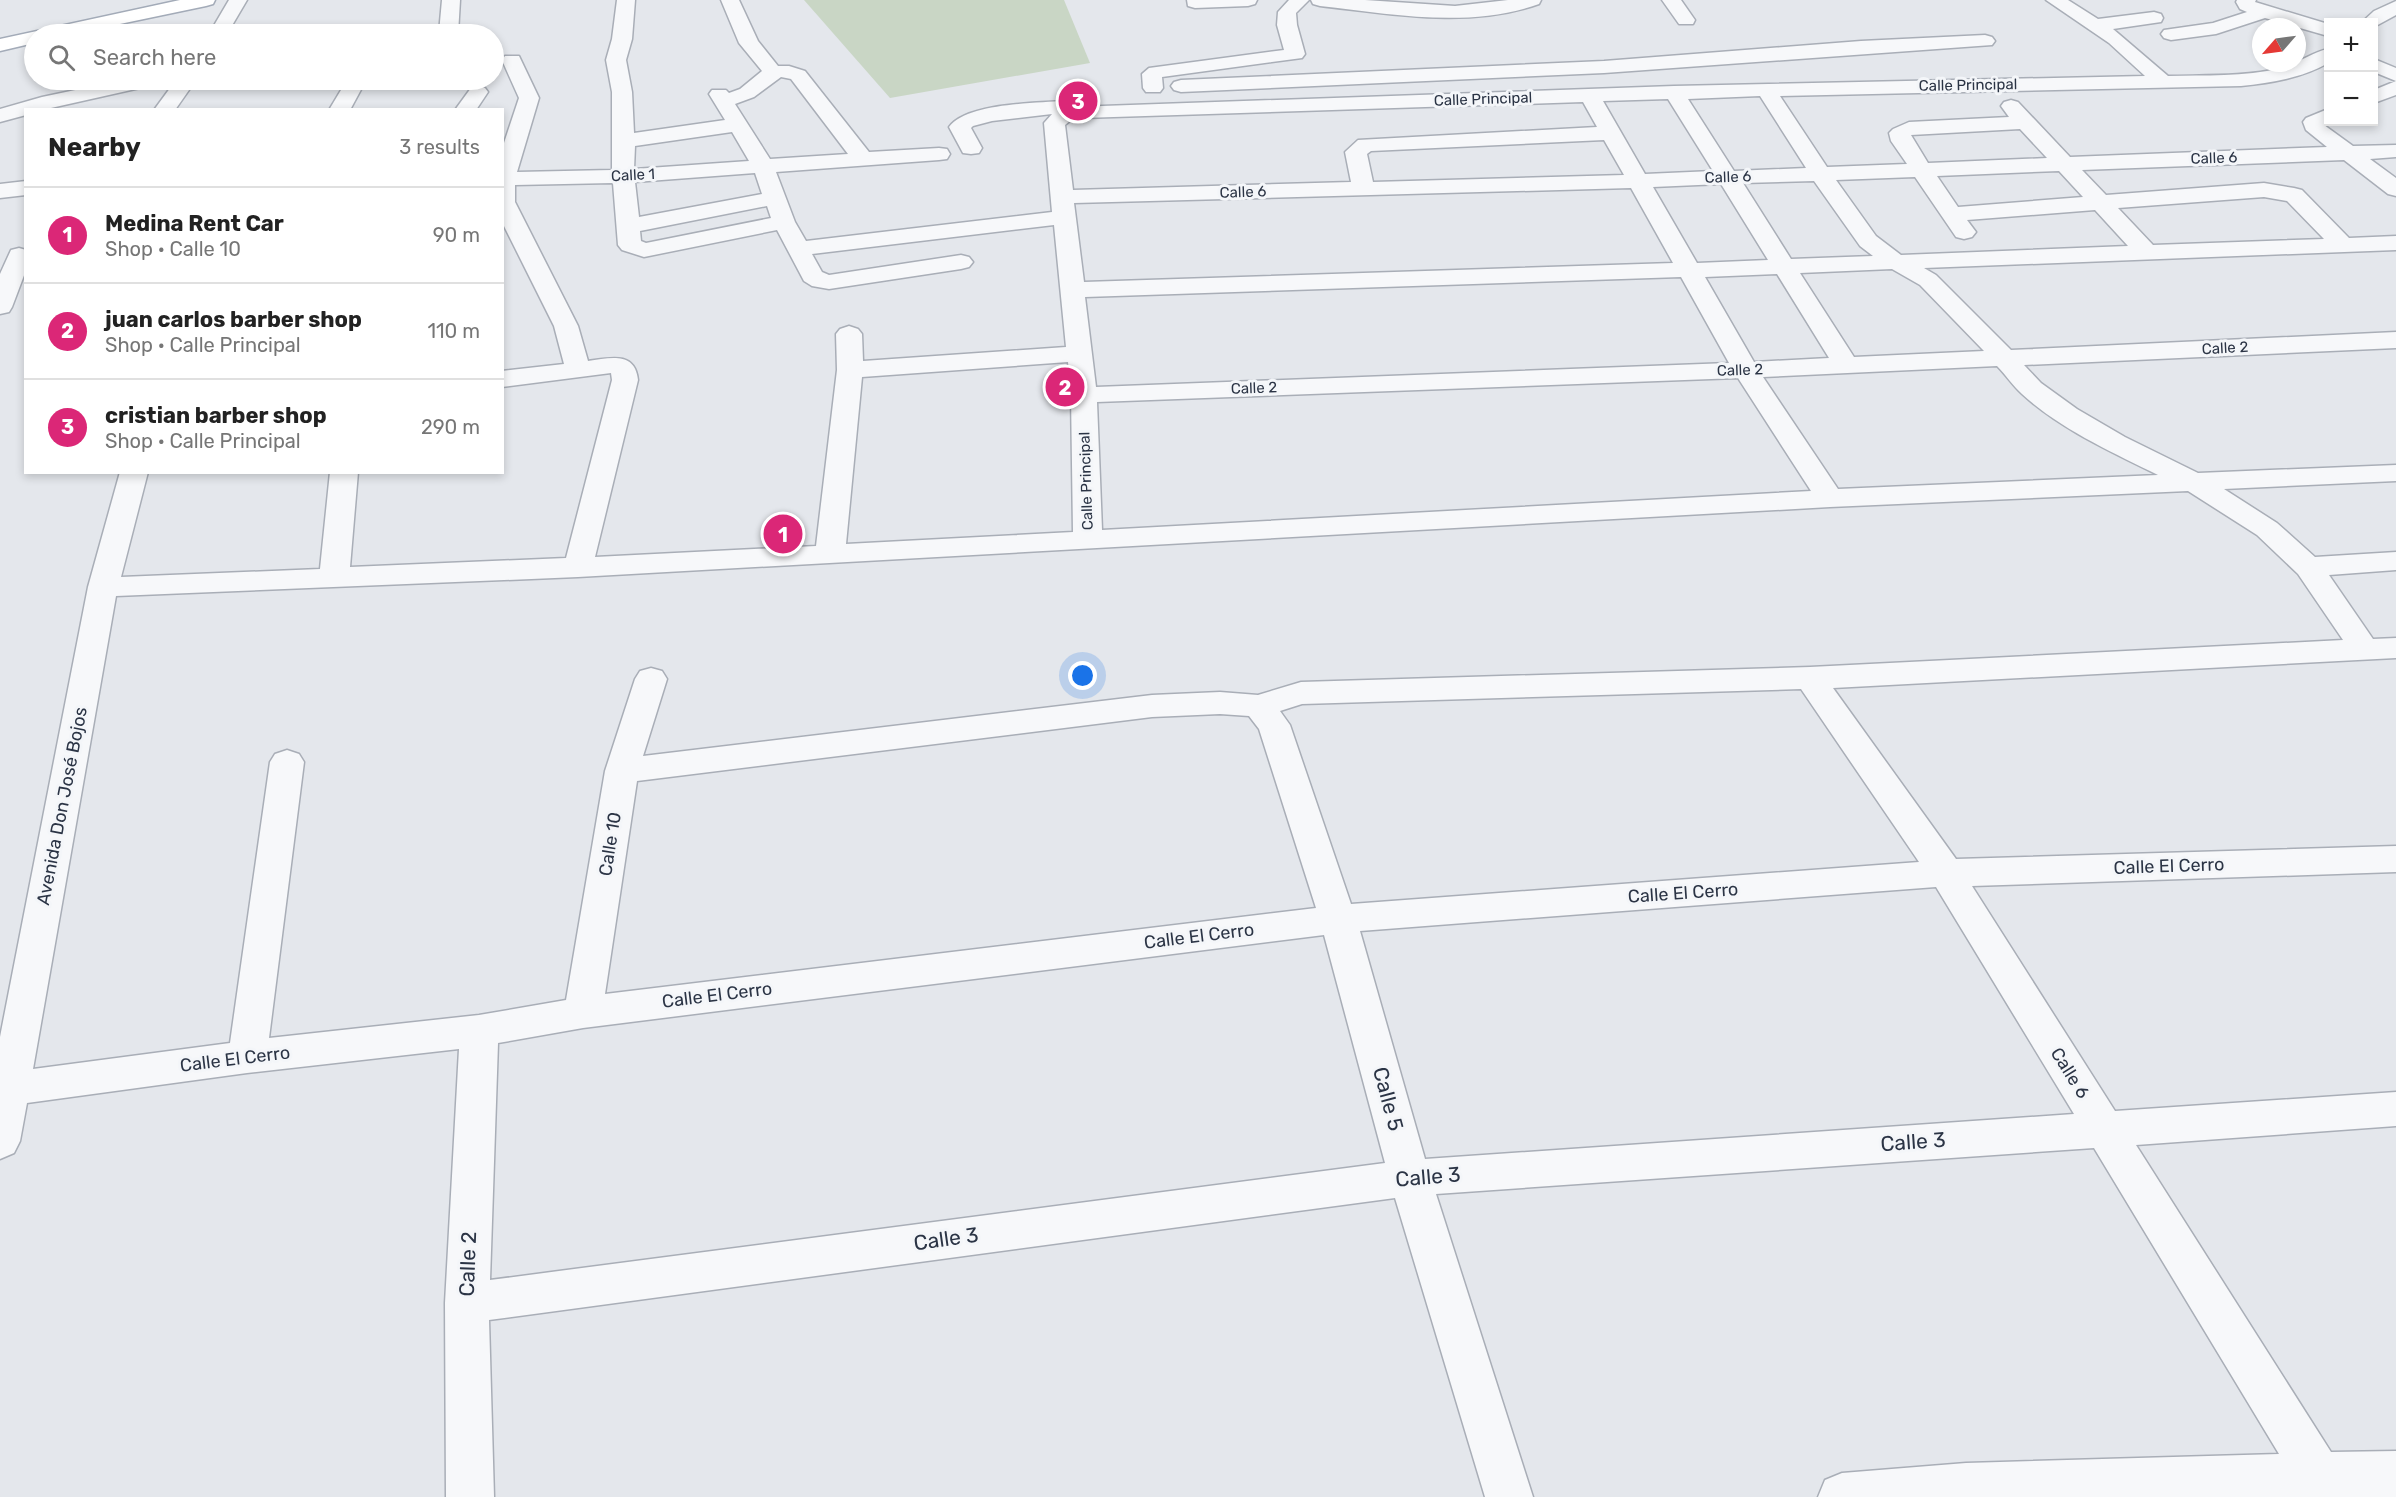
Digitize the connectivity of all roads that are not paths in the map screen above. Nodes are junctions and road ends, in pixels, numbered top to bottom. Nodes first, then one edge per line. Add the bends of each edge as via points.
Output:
1 (206, 0) edge
2 (238, 0) edge
3 (451, 0) edge
4 (626, 0) edge
5 (730, 0) edge
6 (1248, 0) edge
7 (1300, 0) edge
8 (1320, 0) edge
9 (1532, 0) edge
10 (1671, 0) edge
11 (2055, 0) edge
12 (2247, 0) edge
13 (1195, 2) dead end
14 (2394, 9) edge
15 (2265, 12) junction
16 (2154, 18) dead end
17 (2378, 18) edge
18 (1686, 20) dead end
19 (94, 24) edge
20 (224, 24) edge
21 (450, 24) edge
22 (2097, 26) junction
23 (2324, 29) edge
24 (2172, 34) dead end
25 (24, 39) edge
26 (1985, 41) dead end
27 (0, 45) edge
28 (1861, 46) junction
29 (2324, 58) edge
30 (512, 60) dead end
31 (1604, 67) junction
32 (2378, 67) edge
33 (772, 72) junction
34 (2396, 75) edge
35 (1379, 77) junction
36 (2164, 83) junction
37 (1990, 84) junction
38 (1895, 86) junction
39 (2396, 87) edge
40 (1153, 88) junction
41 (102, 90) edge
42 (179, 90) edge
43 (351, 90) edge
44 (1766, 90) junction
45 (478, 92) dead end
46 (1674, 93) junction
47 (1619, 94) junction
48 (1589, 95) junction
49 (2378, 95) edge
50 (1386, 102) junction
51 (26, 108) edge
52 (165, 108) edge
53 (340, 108) edge
54 (466, 108) edge
55 (24, 109) edge
56 (1065, 111) junction
57 (0, 116) edge
58 (2324, 117) edge
59 (2025, 122) junction
60 (738, 125) junction
61 (1610, 133) junction
62 (624, 141) junction
63 (971, 148) dead end
64 (2396, 151) edge
65 (2349, 152) junction
66 (939, 154) dead end
67 (864, 160) junction
68 (2064, 164) junction
69 (763, 166) junction
70 (1922, 169) junction
71 (1821, 173) junction
72 (504, 176) edge
73 (623, 176) junction
74 (1727, 177) junction
75 (504, 179) edge
76 (1636, 181) junction
77 (24, 188) edge
78 (1364, 188) junction
79 (2396, 189) edge
80 (0, 191) edge
81 (775, 198) junction
82 (504, 202) edge
83 (2101, 203) junction
84 (1063, 207) junction
85 (1952, 214) junction
86 (784, 222) junction
87 (628, 226) junction
88 (2396, 243) edge
89 (2343, 245) junction
90 (798, 249) junction
91 (2146, 252) junction
92 (15, 253) edge
93 (1982, 259) junction
94 (961, 262) dead end
95 (1896, 262) junction
96 (1783, 266) junction
97 (1689, 270) junction
98 (1073, 290) junction
99 (0, 307) edge
100 (849, 334) dead end
101 (2396, 340) edge
102 (1078, 354) junction
103 (2004, 358) junction
104 (1846, 365) junction
105 (578, 369) junction
106 (850, 370) junction
107 (1746, 370) junction
108 (504, 379) edge
109 (1083, 395) junction
110 (2396, 473) edge
111 (133, 474) edge
112 (344, 474) edge
113 (2194, 482) junction
114 (1830, 498) junction
115 (1088, 540) junction
116 (830, 555) junction
117 (2396, 561) edge
118 (2308, 567) junction
119 (578, 568) junction
120 (334, 579) junction
121 (103, 587) junction
122 (2396, 648) edge
123 (2365, 650) junction
124 (1810, 678) junction
125 (651, 680) dead end
126 (1258, 706) junction
127 (287, 762) dead end
128 (622, 771) junction
129 (2396, 859) edge
130 (1946, 873) junction
131 (1338, 919) junction
132 (583, 1012) junction
133 (479, 1031) junction
134 (247, 1056) junction
135 (5, 1089) edge
136 (2396, 1109) edge
137 (2105, 1128) junction
138 (0, 1141) edge
139 (1410, 1178) junction
140 (466, 1303) junction
141 (2396, 1474) edge
142 (2319, 1476) junction
143 (2134, 1489) edge
144 (470, 1497) edge
145 (1509, 1497) edge
146 (1842, 1497) edge

1 - 19 main road
2 - 20 street
3 - 21 street
4 - 62 street via 616,60
5 - 33 street via 748,43
6 - 13 street
7 - 40 street via 1287,12 1295,54 1156,72 1152,74
8 - 9 street via 1460,12
10 - 18 street
11 - 22 street
12 - 15 street via 2247,4
14 - 17 street
15 - 23 street
15 - 24 street via 2216,28
16 - 22 street
22 - 36 street
25 - 27 main road
26 - 28 street
28 - 31 street
28 - 38 street
29 - 36 street, Calle Principal via 2311,66 2257,80
30 - 72 street via 529,98
31 - 35 street
31 - 47 street
32 - 34 street
33 - 60 street via 745,95 721,97
33 - 67 street via 788,70 798,75
35 - 40 street
35 - 50 street
36 - 37 street, Calle Principal
37 - 38 street, Calle Principal
37 - 59 street
38 - 44 street, Calle Principal
39 - 49 street
40 - 56 street via 1072,100
41 - 51 street
42 - 52 street
43 - 53 street
44 - 46 street, Calle Principal
44 - 71 street
45 - 54 street
46 - 47 street, Calle Principal
46 - 74 street
47 - 48 street, Calle Principal
48 - 50 street, Calle Principal
48 - 61 street
50 - 56 street, Calle Principal
55 - 57 street
56 - 63 street via 1009,112 965,121 960,127
56 - 84 street, Calle Principal via 1054,123
58 - 65 street via 2313,122 2313,126
59 - 68 street
59 - 70 street via 1903,130 1902,141
60 - 62 street
60 - 69 street
61 - 76 street
61 - 78 street via 1366,145 1356,152
62 - 73 street
64 - 65 street, Calle 6
65 - 68 street, Calle 6
65 - 79 street
66 - 67 street, Calle 1
67 - 69 street, Calle 1
68 - 70 street, Calle 6
68 - 83 street
69 - 73 street, Calle 1
69 - 81 street
70 - 71 street, Calle 6
70 - 85 street
71 - 74 street, Calle 6
71 - 95 street via 1868,241
73 - 75 street, Calle 1
73 - 87 street
74 - 76 street, Calle 6
74 - 96 street
76 - 78 street, Calle 6
76 - 97 street
77 - 80 street
78 - 84 street, Calle 6
81 - 86 street
81 - 87 street
82 - 105 street via 566,326
83 - 85 street
83 - 89 street via 2264,190 2284,192 2294,195
83 - 91 street
84 - 90 street, Calle 6
84 - 98 street, Calle Principal
85 - 93 street
86 - 87 street via 644,250 630,245
86 - 90 street
88 - 89 street
89 - 91 street
90 - 94 street via 812,276 820,281
91 - 93 street
92 - 99 street
93 - 95 street
95 - 96 street
95 - 103 street via 1928,280
96 - 97 street
96 - 104 street
97 - 98 street
97 - 107 street
98 - 102 street, Calle Principal
100 - 106 street
101 - 103 street, Calle 2
102 - 106 street
102 - 109 street, Calle Principal
103 - 104 street, Calle 2
103 - 113 street via 2032,389 2068,415
104 - 107 street, Calle 2
105 - 108 street
105 - 119 street via 616,365 624,369 625,380
106 - 116 street
107 - 109 street, Calle 2
107 - 114 street
109 - 115 street, Calle Principal
110 - 113 street
111 - 121 street, Avenida Don José Bojos
112 - 120 street
113 - 114 street
113 - 118 street via 2267,529
114 - 115 street
115 - 116 street
116 - 119 street
117 - 118 street
118 - 123 street
119 - 120 street
120 - 121 street
121 - 135 street, Avenida Don José Bojos
122 - 123 street
123 - 124 street
124 - 126 street via 1301,693
124 - 130 street, Calle 6
125 - 128 street, Calle 10
126 - 128 street via 1152,706
126 - 131 street, Calle 5 via 1274,725
127 - 134 street
128 - 132 street, Calle 10
129 - 130 street, Calle El Cerro
130 - 131 street, Calle El Cerro
130 - 137 street, Calle 6
131 - 132 street, Calle El Cerro
131 - 139 street, Calle 5
132 - 133 street, Calle El Cerro
133 - 134 street, Calle El Cerro
133 - 140 street, Calle 2
134 - 135 street, Calle El Cerro
135 - 138 street, Avenida Don José Bojos
136 - 137 street, Calle 3
137 - 139 street, Calle 3
137 - 142 street, Calle 6
139 - 140 street, Calle 3
139 - 145 street, Calle 5
140 - 144 street, Calle 2
141 - 142 street
142 - 143 street
143 - 146 street via 1966,1487

